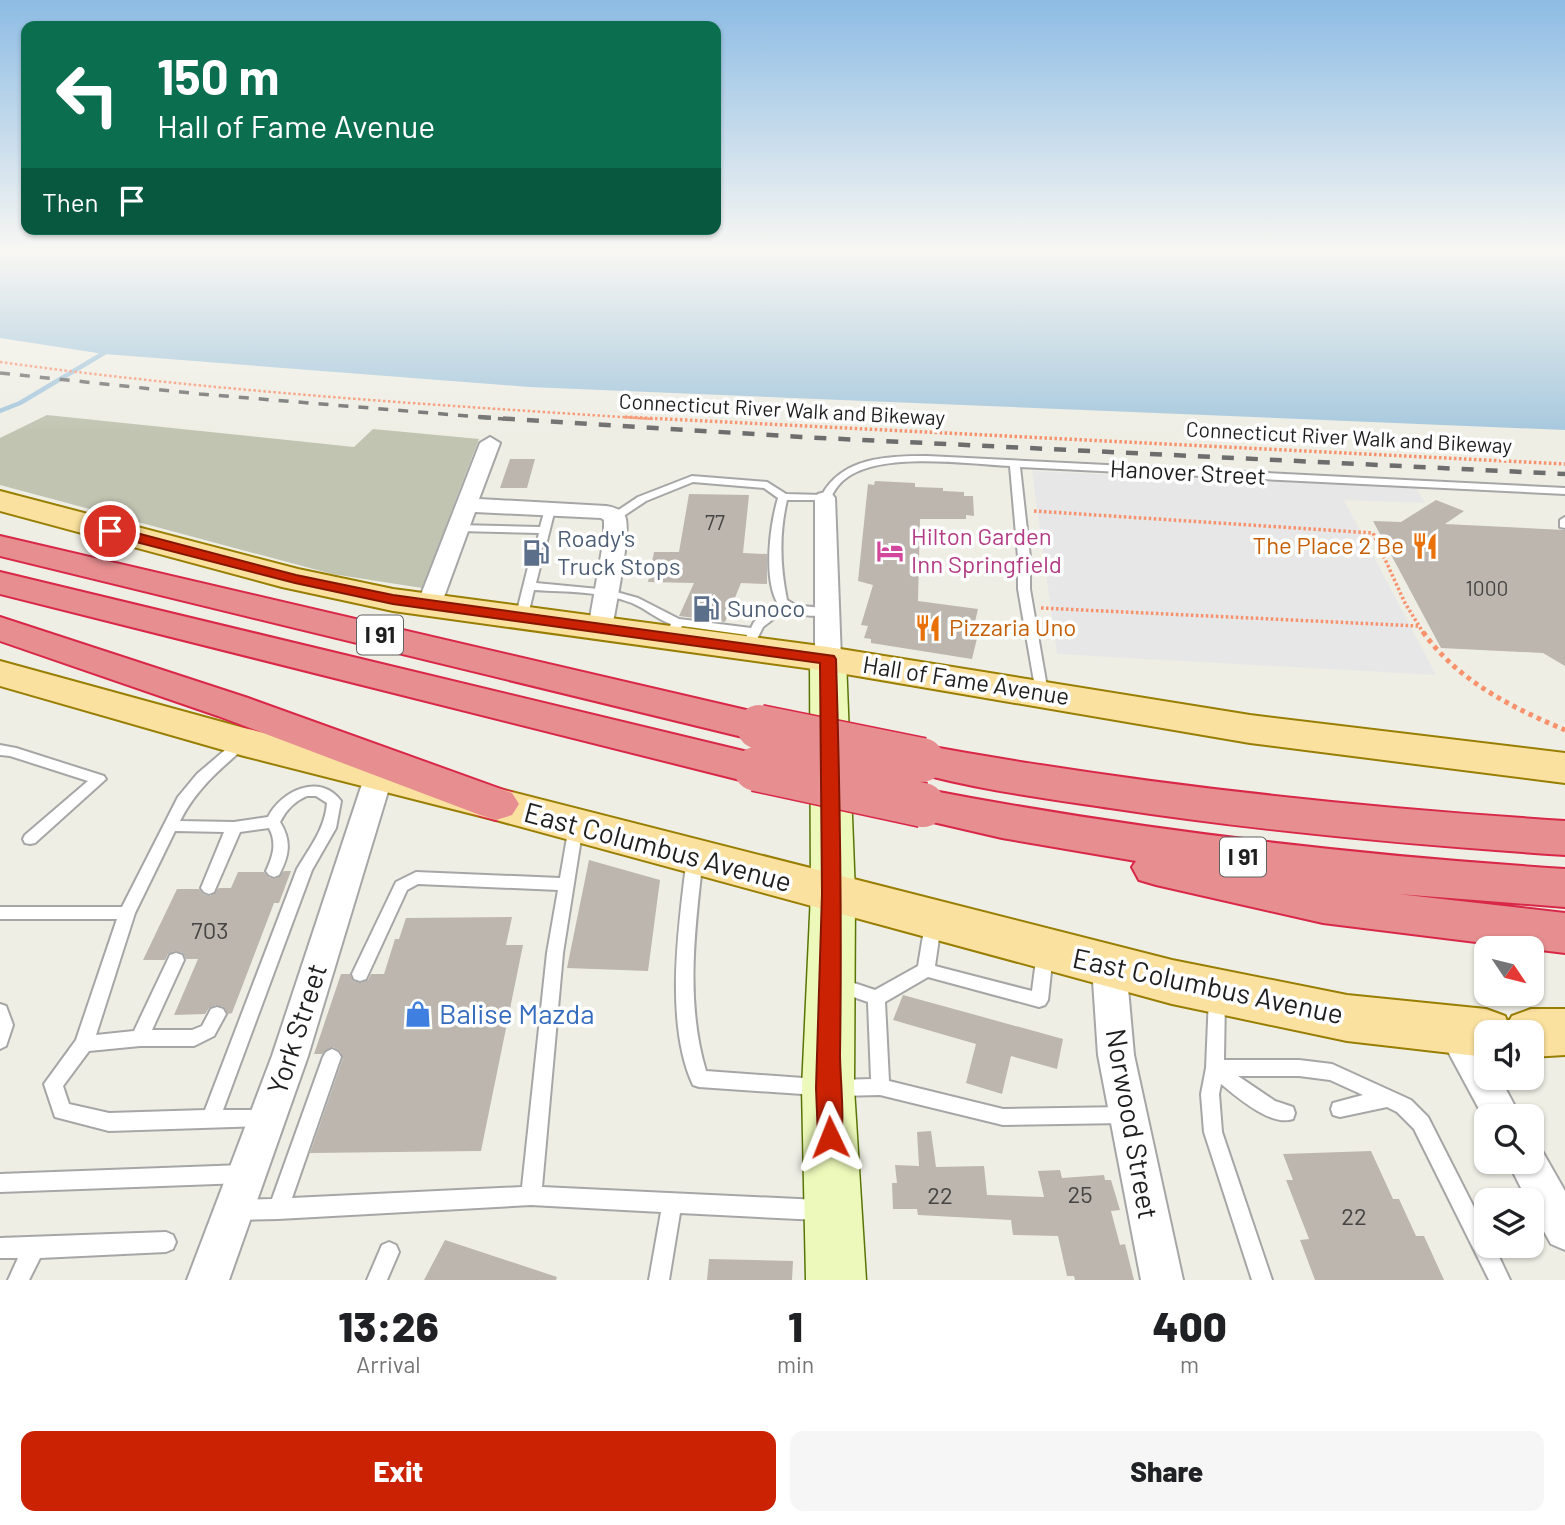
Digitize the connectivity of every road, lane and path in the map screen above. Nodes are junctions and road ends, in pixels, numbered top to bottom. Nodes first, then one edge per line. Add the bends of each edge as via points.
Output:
1 (0, 362) edge
2 (491, 443) dead end
3 (1565, 464) edge
4 (1015, 465) junction
5 (1565, 491) edge
6 (783, 497) junction
7 (825, 498) junction
8 (0, 501) edge
9 (467, 505) junction
10 (1020, 509) junction
11 (615, 517) junction
12 (547, 519) junction
13 (0, 521) edge
14 (458, 528) junction
15 (541, 545) dead end
16 (0, 546) edge
17 (536, 559) dead end
18 (0, 583) edge
19 (607, 592) junction
20 (233, 600) junction
21 (525, 602) junction
22 (785, 604) junction
23 (429, 605) junction
24 (1027, 607) junction
25 (825, 612) junction
26 (1418, 626) junction
27 (0, 628) edge
28 (600, 629) junction
29 (674, 630) junction
30 (751, 640) junction
31 (828, 659) junction
32 (2, 676) edge
33 (1042, 694) junction
34 (1565, 730) edge
35 (244, 741) junction
36 (757, 748) junction
37 (0, 750) edge
38 (1565, 768) edge
39 (379, 775) junction
40 (935, 793) junction
41 (496, 804) junction
42 (273, 822) junction
43 (171, 826) junction
44 (576, 826) junction
45 (234, 827) junction
46 (1565, 838) edge
47 (30, 839) dead end
48 (695, 857) junction
49 (274, 872) dead end
50 (566, 884) junction
51 (209, 888) dead end
52 (1565, 888) edge
53 (833, 894) junction
54 (0, 913) edge
55 (127, 913) junction
56 (933, 920) junction
57 (1565, 933) edge
58 (1045, 950) junction
59 (176, 960) dead end
60 (1109, 967) junction
61 (926, 970) junction
62 (360, 974) dead end
63 (854, 990) junction
64 (1217, 993) junction
65 (0, 1011) edge
66 (217, 1014) dead end
67 (1470, 1032) edge
68 (140, 1038) junction
69 (0, 1041) edge
70 (84, 1044) junction
71 (332, 1058) dead end
72 (1215, 1068) junction
73 (880, 1087) junction
74 (828, 1088) junction
75 (1389, 1098) junction
76 (1497, 1104) edge
77 (1340, 1109) dead end
78 (1286, 1112) dead end
79 (1127, 1115) junction
80 (211, 1118) junction
81 (267, 1118) junction
82 (247, 1174) junction
83 (1546, 1179) edge
84 (0, 1183) edge
85 (531, 1196) junction
86 (672, 1203) junction
87 (278, 1209) junction
88 (234, 1210) junction
89 (833, 1211) junction
90 (1565, 1230) edge
91 (166, 1242) dead end
92 (0, 1248) edge
93 (34, 1248) junction
94 (389, 1252) dead end
95 (18, 1280) edge
96 (208, 1280) edge
97 (377, 1280) edge
98 (659, 1280) edge
99 (836, 1280) edge
100 (1161, 1280) edge
101 (1262, 1280) edge
102 (1500, 1280) edge

1 - 3 path, Connecticut River Walk and Bikeway via 93,375 413,404
2 - 9 street
4 - 5 lane, Hanover Street
4 - 7 lane, Hanover Street via 902,459 876,463 842,475 828,486
4 - 10 lane
6 - 7 lane
6 - 11 lane via 767,485 692,479 642,499
6 - 22 lane via 774,525 776,578
7 - 25 street
8 - 23 main road, Hall of Fame Avenue via 295,579
9 - 12 street
9 - 14 street
10 - 24 lane
10 - 26 path via 1373,533
11 - 12 street via 606,512
11 - 19 street
12 - 14 lane
12 - 15 lane
13 - 20 highway
14 - 23 street
16 - 20 highway, I 91
17 - 21 lane
18 - 36 highway, I 91
19 - 21 lane
19 - 28 street
19 - 29 lane via 656,609
20 - 36 highway, I 91
21 - 23 main road, Hall of Fame Avenue
21 - 28 main road, Hall of Fame Avenue
22 - 25 lane via 792,609
22 - 30 lane via 758,625
24 - 26 path
24 - 33 lane
25 - 31 street
26 - 34 path via 1465,677 1516,708
27 - 41 highway
28 - 29 main road, Hall of Fame Avenue
29 - 30 main road, Hall of Fame Avenue
30 - 31 main road, Hall of Fame Avenue
31 - 33 main road, Hall of Fame Avenue
31 - 53 main road
32 - 35 main road, East Columbus Avenue
33 - 38 main road, Hall of Fame Avenue via 1250,729
35 - 39 main road, East Columbus Avenue
35 - 43 lane via 202,778
36 - 40 highway, I 91, bridge
37 - 47 lane via 99,779
39 - 41 main road, East Columbus Avenue
39 - 81 street, York Street
40 - 46 highway, I 91 via 1051,783 1258,812
40 - 52 highway, I 91 via 1171,848 1396,875
40 - 57 highway via 1153,867 1265,893 1381,912
41 - 44 main road, East Columbus Avenue
42 - 45 lane
42 - 49 lane via 284,846
42 - 80 lane via 277,810 303,792 317,790 334,800 321,844 305,869
43 - 45 lane
43 - 55 lane
44 - 48 main road, East Columbus Avenue
44 - 50 lane
45 - 51 lane
48 - 53 main road, East Columbus Avenue
48 - 74 lane via 685,947 691,1056 699,1080
50 - 62 lane via 416,878 401,886
50 - 85 lane
53 - 56 main road, East Columbus Avenue
53 - 63 main road
54 - 55 lane
55 - 70 lane
56 - 58 main road, East Columbus Avenue
56 - 61 lane
58 - 60 main road, East Columbus Avenue
58 - 61 lane via 1039,1000
59 - 68 lane
60 - 64 main road, East Columbus Avenue
60 - 79 street, Norwood Street via 1116,1055
61 - 63 lane
63 - 73 lane
63 - 74 main road
64 - 67 main road, East Columbus Avenue via 1347,1018
64 - 72 lane
65 - 69 lane via 4,1032
66 - 68 lane via 208,1031 194,1038
67 - 76 street
68 - 70 lane
70 - 80 lane via 53,1084 62,1111 109,1122
71 - 87 lane
72 - 75 lane via 1332,1072
72 - 78 lane via 1265,1105
72 - 101 lane via 1210,1094 1213,1132
73 - 74 lane
73 - 79 lane via 1003,1117
74 - 89 main road
75 - 77 lane
75 - 102 lane via 1421,1123
79 - 100 street, Norwood Street
80 - 81 lane
81 - 82 street, York Street
82 - 84 lane
82 - 88 street, York Street
83 - 90 street
85 - 86 lane
85 - 87 lane
86 - 89 lane
86 - 98 lane
87 - 88 lane
88 - 96 street, York Street
89 - 99 main road
91 - 93 lane
92 - 93 lane
93 - 95 lane
94 - 97 lane

